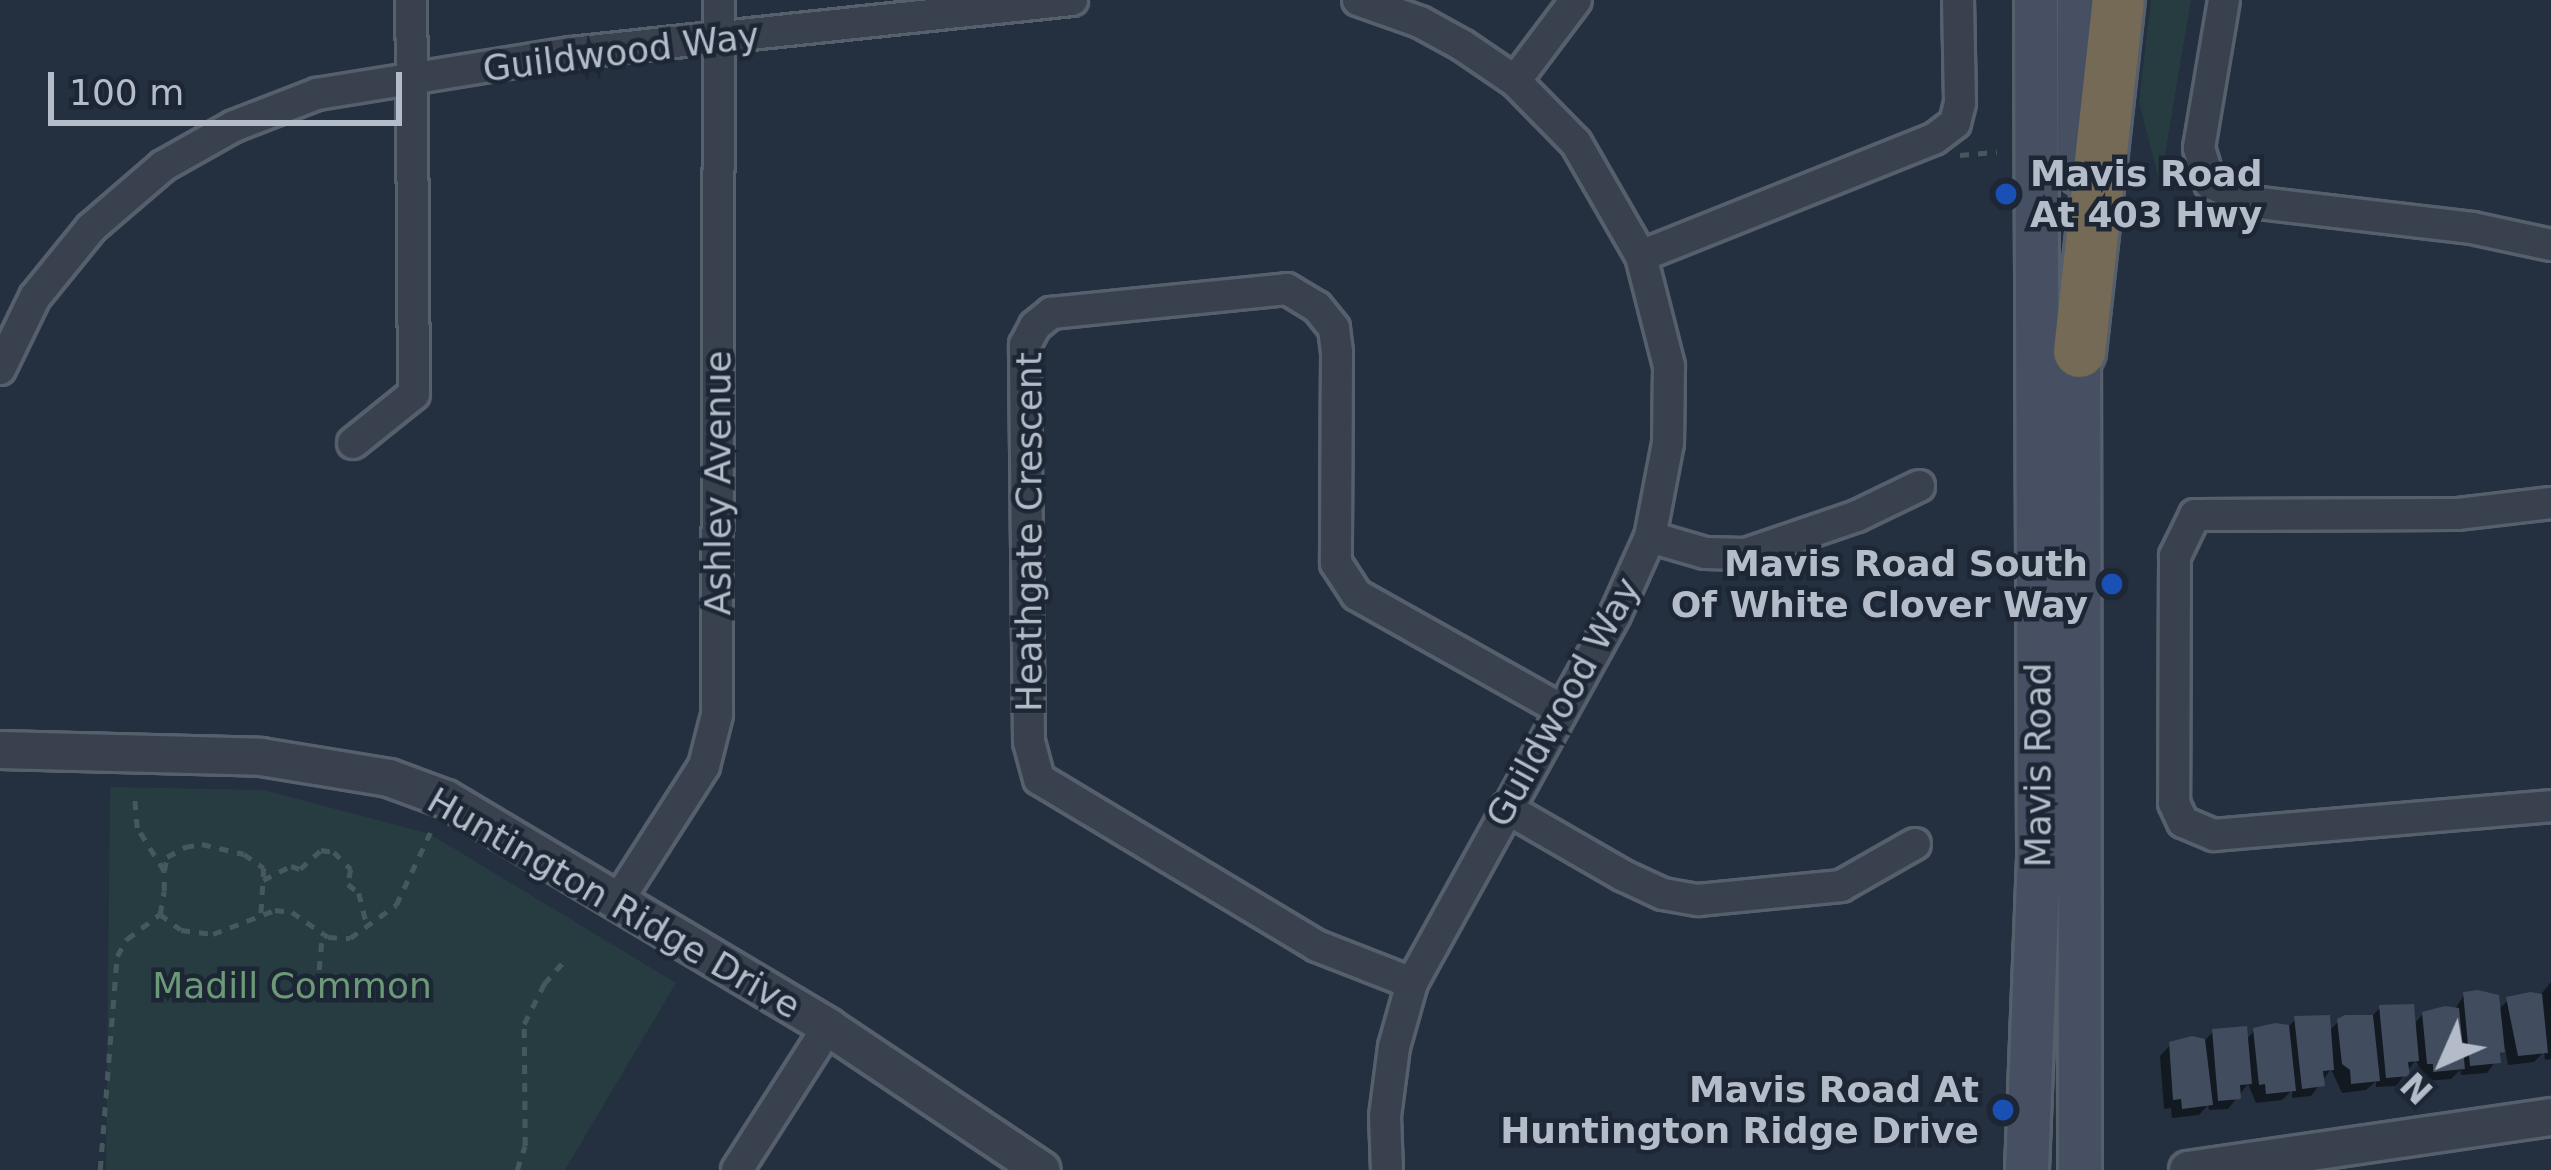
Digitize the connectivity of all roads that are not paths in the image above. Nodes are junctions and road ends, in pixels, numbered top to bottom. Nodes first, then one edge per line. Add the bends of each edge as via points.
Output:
1 (411, 0) edge
2 (719, 0) edge
3 (1072, 0) edge
4 (1358, 0) edge
5 (1576, 0) edge
6 (1958, 0) edge
7 (2036, 0) edge
8 (2079, 0) edge
9 (2118, 0) edge
10 (2224, 0) edge
11 (719, 40) junction
12 (412, 79) junction
13 (1515, 81) junction
14 (2551, 245) edge
15 (1641, 256) junction
16 (2079, 352) junction
17 (0, 370) edge
18 (352, 443) dead end
19 (1919, 486) dead end
20 (2551, 503) edge
21 (1650, 537) junction
22 (1562, 710) junction
23 (0, 750) edge
24 (2551, 806) edge
25 (1506, 808) junction
26 (1915, 844) dead end
27 (620, 898) junction
28 (1412, 983) junction
29 (828, 1027) junction
30 (2551, 1118) edge
31 (737, 1170) edge
32 (1042, 1170) edge
33 (1387, 1170) edge
34 (2027, 1170) edge
35 (2080, 1170) edge
36 (2188, 1170) edge

1 - 12 street
2 - 11 street, Ashley Avenue
3 - 11 street, Guildwood Way
4 - 13 street, Guildwood Way via 1420,22
5 - 13 street
6 - 15 street via 1960,103 1955,122 1934,139
7 - 34 main road, Mavis Road via 2039,851
8 - 16 main road, Mavis Road
9 - 16 highway
10 - 14 street via 2199,148 2210,183 2251,202
11 - 12 street, Guildwood Way
11 - 27 street, Ashley Avenue via 717,716 704,766
12 - 17 street, Guildwood Way via 316,94 163,166 91,228 35,297
12 - 18 street via 414,394
13 - 15 street, Guildwood Way via 1576,143
15 - 21 street, Guildwood Way via 1669,366 1668,443
16 - 35 main road, Mavis Road
19 - 21 street via 1746,554 1705,554
20 - 24 street via 2457,514 2195,515 2175,556 2174,803 2183,822 2214,835
21 - 22 street, Guildwood Way
22 - 25 street, Guildwood Way
22 - 28 street, Heathgate Crescent via 1357,595 1336,563 1337,352 1334,328 1317,307 1287,289 1051,313 1035,326 1025,345 1029,742 1039,779 1318,946
23 - 27 street, Huntington Ridge Drive via 262,757 389,778 459,806
25 - 26 street via 1624,876 1698,900 1841,886
25 - 28 street, Guildwood Way
27 - 29 street, Huntington Ridge Drive
28 - 33 street, Guildwood Way via 1394,1047
29 - 31 street
29 - 32 street, Huntington Ridge Drive
30 - 36 street

